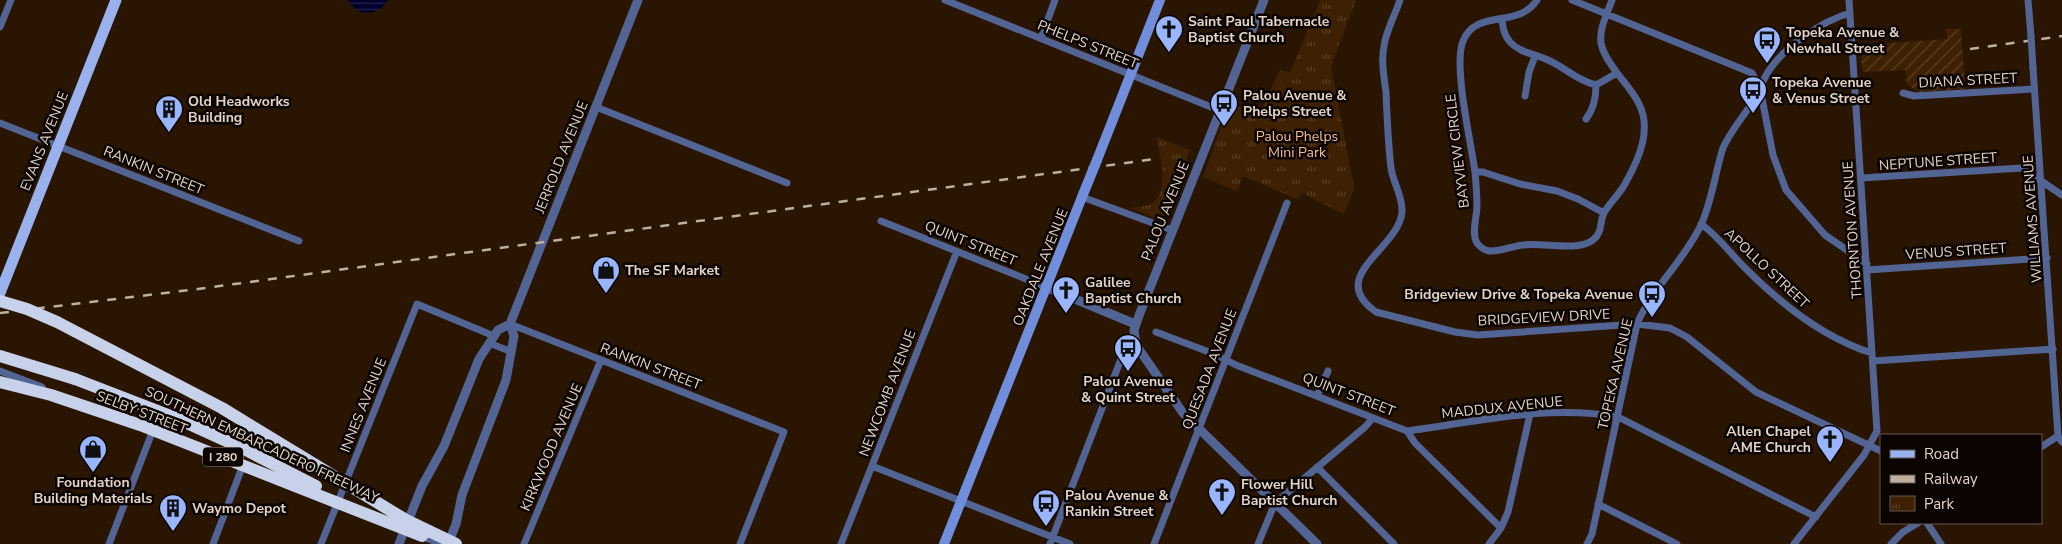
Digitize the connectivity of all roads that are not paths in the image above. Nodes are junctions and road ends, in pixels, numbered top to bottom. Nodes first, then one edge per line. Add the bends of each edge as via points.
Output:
1 (11, 0) edge
2 (116, 0) edge
3 (638, 0) edge
4 (1055, 0) edge
5 (1160, 0) edge
6 (1264, 0) edge
7 (1400, 0) edge
8 (1537, 0) edge
9 (1572, 0) edge
10 (1612, 0) edge
11 (1849, 0) edge
12 (2028, 0) edge
13 (950, 1) edge
14 (1607, 13) junction
15 (1850, 14) junction
16 (1502, 20) junction
17 (0, 27) edge
18 (1040, 38) junction
19 (1535, 56) junction
20 (1617, 73) junction
21 (1130, 75) junction
22 (1596, 85) junction
23 (1760, 88) junction
24 (2034, 89) junction
25 (1903, 93) dead end
26 (1524, 96) dead end
27 (596, 107) junction
28 (1221, 112) junction
29 (1586, 119) dead end
30 (0, 123) edge
31 (58, 146) junction
32 (1475, 172) junction
33 (1861, 178) junction
34 (2042, 182) junction
35 (787, 183) dead end
36 (2062, 195) edge
37 (1082, 197) junction
38 (1287, 203) dead end
39 (1604, 213) junction
40 (881, 221) dead end
41 (1701, 224) junction
42 (1172, 230) junction
43 (298, 241) dead end
44 (957, 251) junction
45 (2047, 258) junction
46 (1867, 267) junction
47 (1046, 287) junction
48 (0, 293) edge
49 (0, 301) edge
50 (510, 324) junction
51 (1135, 324) junction
52 (1637, 324) junction
53 (1156, 332) dead end
54 (1134, 338) junction
55 (492, 339) junction
56 (2053, 349) junction
57 (512, 352) junction
58 (1872, 353) junction
59 (0, 356) edge
60 (601, 360) junction
61 (1226, 360) junction
62 (1873, 361) junction
63 (0, 371) edge
64 (1328, 371) dead end
65 (0, 382) edge
66 (1317, 396) junction
67 (1530, 414) junction
68 (1618, 417) junction
69 (1372, 419) junction
70 (1198, 427) junction
71 (153, 430) junction
72 (1407, 431) junction
73 (2060, 439) edge
74 (1870, 445) junction
75 (2042, 447) edge
76 (1880, 450) edge
77 (243, 465) junction
78 (872, 466) junction
79 (1317, 467) junction
80 (961, 501) junction
81 (338, 502) junction
82 (1275, 503) junction
83 (1598, 504) junction
84 (1816, 517) junction
85 (1916, 524) edge
86 (1928, 524) edge
87 (1501, 528) junction
88 (404, 530) junction
89 (1051, 540) edge
90 (109, 544) edge
91 (213, 544) edge
92 (321, 544) edge
93 (399, 544) edge
94 (441, 544) edge
95 (448, 544) edge
96 (452, 544) edge
97 (456, 544) edge
98 (524, 544) edge
99 (740, 544) edge
100 (841, 544) edge
101 (944, 544) edge
102 (1070, 544) edge
103 (1154, 544) edge
104 (1258, 544) edge
105 (1317, 544) edge
106 (1394, 544) edge
107 (1489, 544) edge
108 (1586, 544) edge
109 (1677, 544) edge
110 (1794, 544) edge
111 (1890, 544) edge
112 (1941, 544) edge

1 - 17 street
2 - 31 main road, EVANS AVENUE
3 - 27 street, JERROLD AVENUE
4 - 18 street
5 - 21 main road, OAKDALE AVENUE
6 - 28 street, PALOU AVENUE
7 - 52 street, BRIDGEVIEW DRIVE via 1383,57 1391,167 1402,212 1394,235 1361,271 1358,282 1362,300 1376,312 1478,335
8 - 16 street, BAYVIEW CIRCLE via 1527,12
9 - 14 street
10 - 14 street, BAYVIEW CIRCLE
11 - 15 street, THORNTON AVENUE
12 - 24 street, WILLIAMS AVENUE, bridge
13 - 18 street, PHELPS STREET
14 - 20 street, BAYVIEW CIRCLE via 1601,42 1604,55
14 - 23 street via 1752,73
15 - 23 street, TOPEKA AVENUE via 1827,23 1785,51 1769,70
15 - 33 street, THORNTON AVENUE
16 - 19 street via 1510,42
16 - 32 street, BAYVIEW CIRCLE via 1486,20 1474,26 1460,50 1460,75
18 - 21 street, PHELPS STREET
19 - 22 street
19 - 26 street
20 - 22 street
20 - 39 street, BAYVIEW CIRCLE via 1639,102 1645,132 1626,183
21 - 28 street, PHELPS STREET
21 - 37 main road, OAKDALE AVENUE, bridge
22 - 29 street via 1595,102
23 - 41 street, TOPEKA AVENUE via 1724,147
23 - 46 street via 1773,155 1786,190 1825,235
24 - 25 street, DIANA STREET via 1914,96
24 - 34 street, WILLIAMS AVENUE
27 - 35 street
27 - 50 street, JERROLD AVENUE
28 - 42 street, PALOU AVENUE
30 - 31 street, RANKIN STREET
31 - 43 street, RANKIN STREET
31 - 48 main road, EVANS AVENUE
32 - 39 street via 1557,191
32 - 39 street, BAYVIEW CIRCLE via 1475,238 1483,249 1586,244 1599,234
33 - 34 street, NEPTUNE STREET via 2022,168
33 - 46 street, THORNTON AVENUE
34 - 36 street, NEPTUNE STREET
34 - 45 street, WILLIAMS AVENUE
37 - 42 street
37 - 47 main road, OAKDALE AVENUE
38 - 61 street, QUESADA AVENUE
40 - 44 street, QUINT STREET
41 - 52 street, TOPEKA AVENUE
41 - 58 street, APOLLO STREET via 1794,312 1811,324
42 - 51 street, PALOU AVENUE
44 - 47 street, QUINT STREET
44 - 78 street, NEWCOMB AVENUE
45 - 46 street, VENUS STREET
45 - 56 street, WILLIAMS AVENUE
46 - 58 street, THORNTON AVENUE
47 - 51 street, QUINT STREET
47 - 80 main road, OAKDALE AVENUE
49 - 97 highway, bridge via 57,322 201,397 406,520
50 - 55 street via 498,330
50 - 57 street, JERROLD AVENUE via 514,336
50 - 60 street, RANKIN STREET
51 - 54 street, PALOU AVENUE
52 - 68 street, TOPEKA AVENUE
52 - 74 street, BRIDGEVIEW DRIVE via 1670,328 1687,337 1756,392
53 - 61 street, QUINT STREET
54 - 70 street via 1184,413
54 - 89 street, PALOU AVENUE via 1126,346
55 - 57 street
55 - 81 street, INNES AVENUE via 417,304
55 - 88 street via 480,358 444,446 422,486
56 - 62 street
56 - 73 street, WILLIAMS AVENUE
57 - 95 street, JERROLD AVENUE via 506,380 462,494
58 - 62 street, THORNTON AVENUE
59 - 96 highway, SOUTHERN EMBARCADERO FREEWAY / I 280, bridge via 141,403 365,509
60 - 98 street, KIRKWOOD AVENUE
60 - 99 street, RANKIN STREET via 784,432
61 - 66 street, QUINT STREET
61 - 70 street, QUESADA AVENUE
62 - 74 street, THORNTON AVENUE via 1877,431
63 - 71 street, SELBY STREET
64 - 66 street
65 - 94 highway, SOUTHERN EMBARCADERO FREEWAY / I 280, bridge via 51,395 140,425
66 - 69 street, QUINT STREET
67 - 68 street, MADDUX AVENUE via 1595,413
67 - 72 street, MADDUX AVENUE
67 - 87 street via 1508,512
68 - 83 street, TOPEKA AVENUE
68 - 84 street, MADDUX AVENUE
69 - 72 street, QUINT STREET
69 - 79 street
70 - 82 street
70 - 103 street, QUESADA AVENUE
71 - 77 street, SELBY STREET
71 - 90 street
72 - 87 street, QUINT STREET
73 - 75 street
74 - 76 street
74 - 84 street
77 - 81 street, SELBY STREET
77 - 91 street
78 - 80 street
78 - 100 street, NEWCOMB AVENUE
79 - 82 street
79 - 106 street
80 - 89 street
80 - 101 main road, OAKDALE AVENUE
81 - 88 street, SELBY STREET
81 - 92 street, INNES AVENUE
82 - 104 street
82 - 105 street
83 - 108 street, TOPEKA AVENUE via 1592,534
83 - 109 street
84 - 110 street
85 - 111 street
86 - 112 street
87 - 107 street
88 - 93 street
88 - 94 street, SELBY STREET
89 - 102 street

